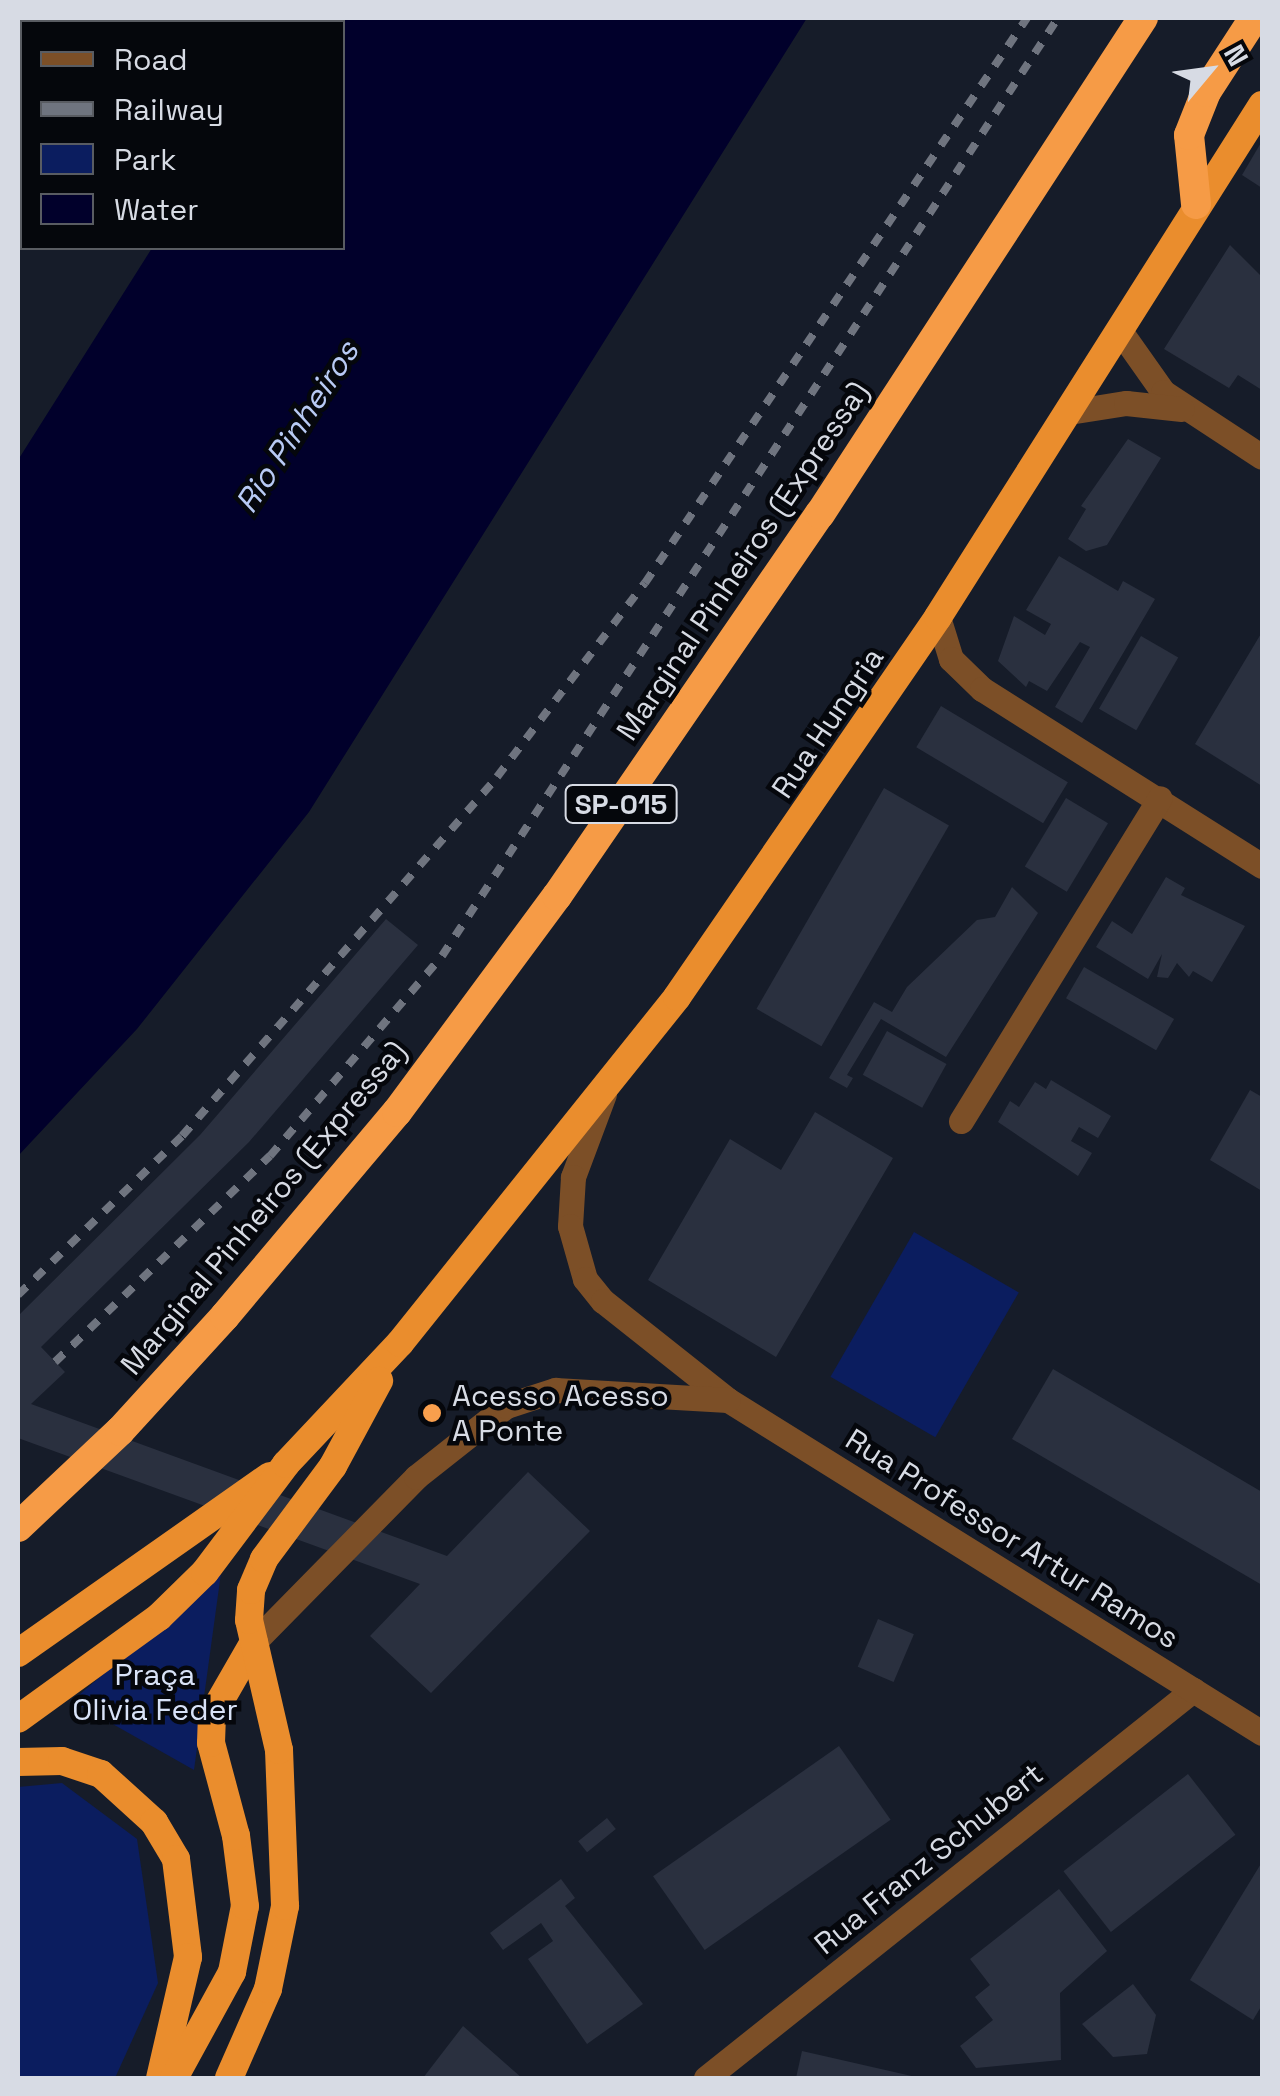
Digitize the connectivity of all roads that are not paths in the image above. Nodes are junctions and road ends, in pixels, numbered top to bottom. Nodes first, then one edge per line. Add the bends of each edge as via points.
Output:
1 (1143, 18) edge
2 (1254, 18) edge
3 (1262, 105) edge
4 (1196, 204) junction
5 (1120, 331) junction
6 (1182, 409) junction
7 (1069, 412) junction
8 (1262, 457) edge
9 (938, 617) junction
10 (1160, 798) junction
11 (1262, 866) edge
12 (612, 1075) junction
13 (961, 1122) dead end
14 (400, 1343) junction
15 (728, 1400) junction
16 (286, 1464) junction
17 (18, 1527) edge
18 (254, 1642) junction
19 (18, 1653) edge
20 (1193, 1690) junction
21 (18, 1719) edge
22 (1262, 1732) edge
23 (18, 1762) edge
24 (160, 2078) edge
25 (174, 2078) edge
26 (230, 2078) edge
27 (706, 2078) edge

1 - 17 highway, Marginal Pinheiros (Expressa) / SP-015 via 798,546 557,896 397,1112 120,1431
2 - 4 highway via 1206,92 1189,135
3 - 4 highway, Rua Hungria
4 - 5 highway, Rua Hungria
5 - 6 street via 1146,373
5 - 7 highway, Rua Hungria
6 - 7 street via 1126,403
6 - 8 street
7 - 9 highway, Rua Hungria
9 - 10 street via 951,658 965,676
9 - 12 highway, Rua Hungria via 764,879
10 - 11 street
10 - 13 street
12 - 14 highway, Rua Hungria
12 - 15 street, Rua Professor Artur Ramos via 574,1176 574,1253 602,1301
14 - 16 highway
14 - 18 highway via 333,1466 264,1559 251,1590
15 - 18 street, Rua Professor Artur Ramos via 555,1390 506,1406 416,1477
15 - 20 street, Rua Professor Artur Ramos
16 - 19 highway
16 - 21 highway via 240,1532 159,1617
18 - 25 highway via 212,1715 218,1780 236,1836 242,1922 232,1972
18 - 26 highway via 279,1750 285,1906 268,1989
20 - 22 street, Rua Professor Artur Ramos
20 - 27 street, Rua Franz Schubert
23 - 24 highway via 62,1761 102,1774 154,1822 176,1858 188,1957

